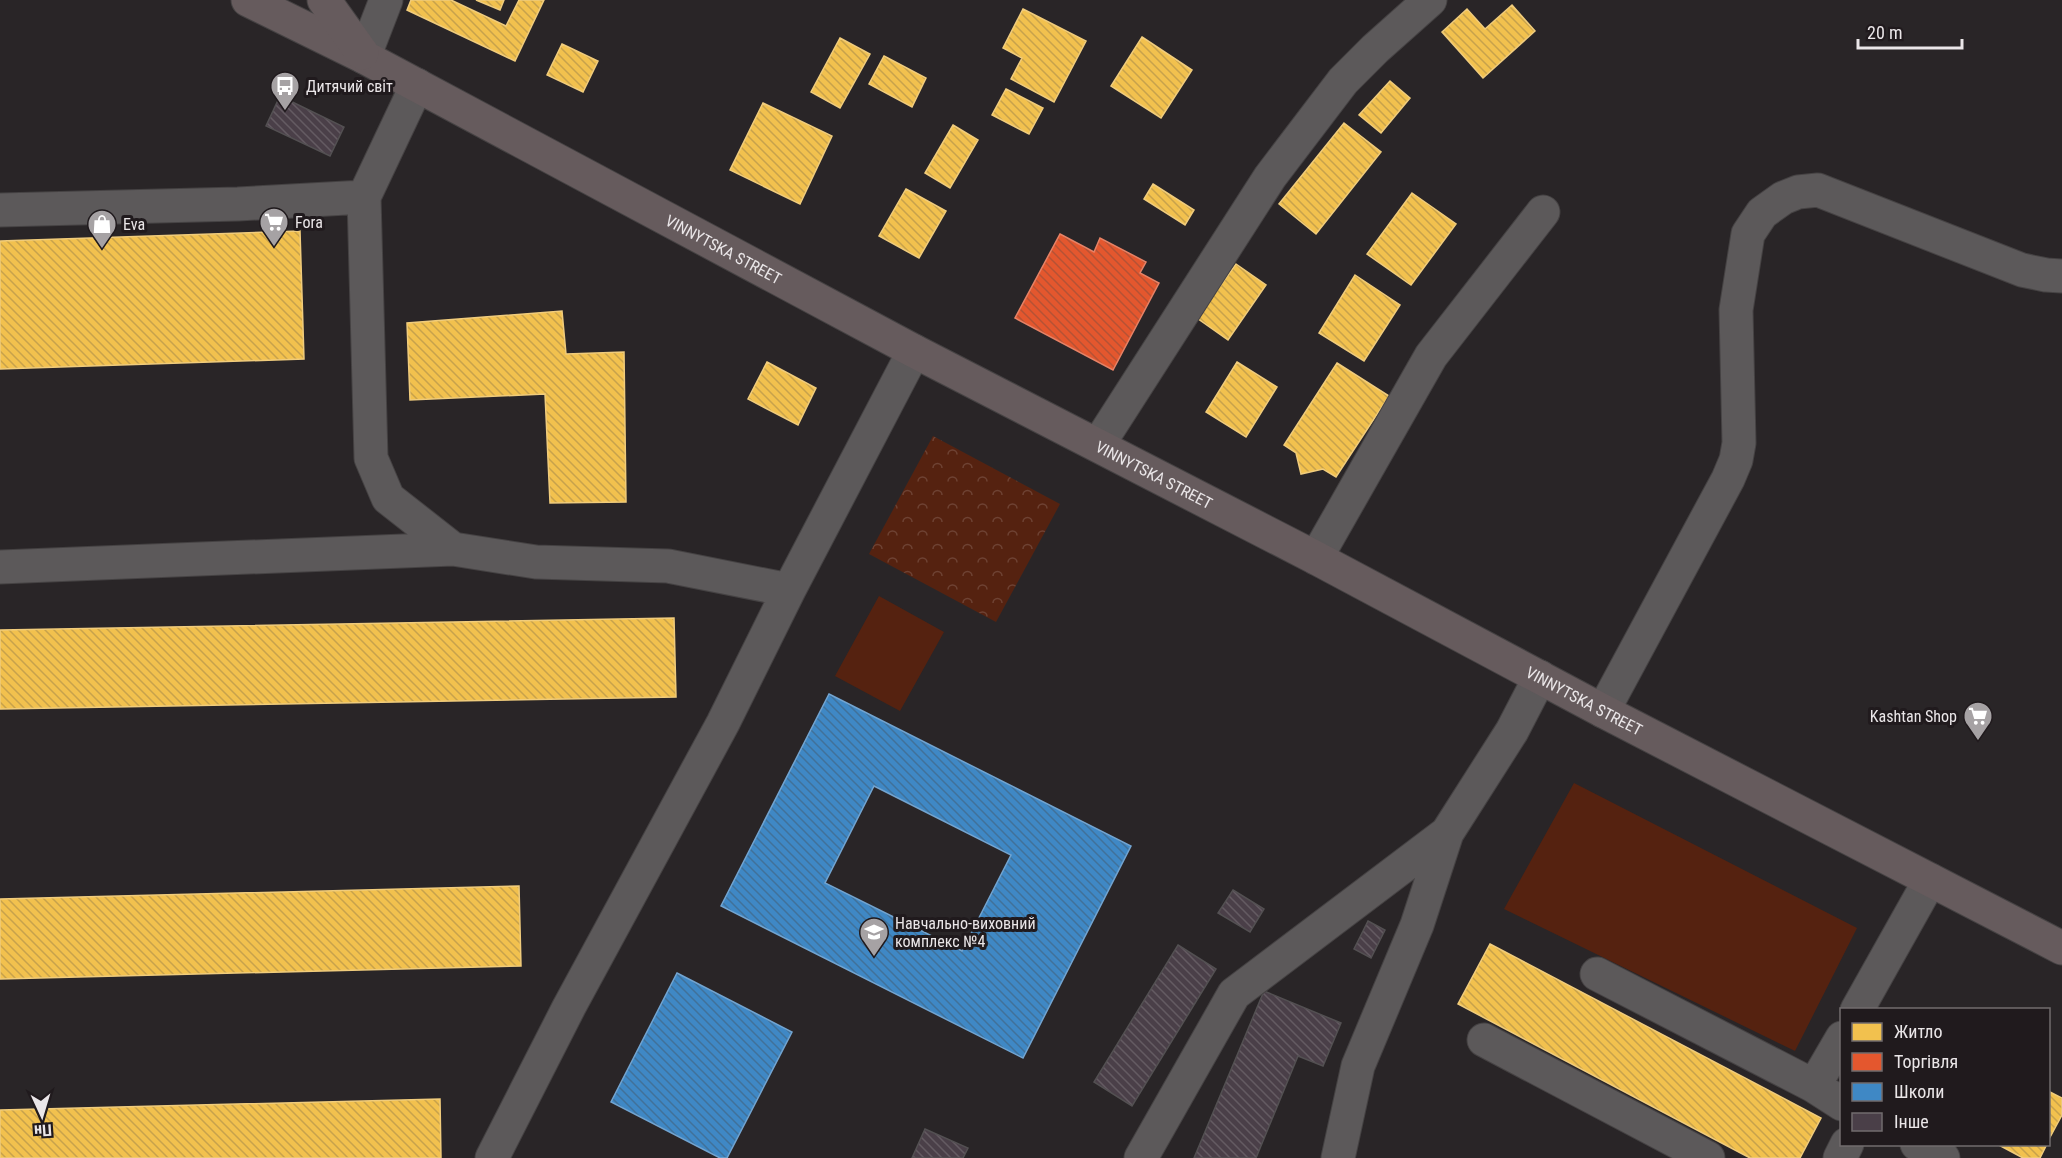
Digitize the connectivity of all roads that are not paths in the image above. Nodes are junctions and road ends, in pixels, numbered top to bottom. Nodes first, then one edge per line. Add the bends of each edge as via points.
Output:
1 (248, 0) edge
2 (324, 0) edge
3 (386, 0) edge
4 (1430, 0) edge
5 (364, 57) junction
6 (417, 85) junction
7 (364, 197) junction
8 (0, 210) edge
9 (1543, 212) dead end
10 (2062, 276) edge
11 (914, 351) junction
12 (1098, 445) junction
13 (453, 549) junction
14 (1316, 558) junction
15 (0, 567) edge
16 (789, 590) junction
17 (1540, 677) junction
18 (1603, 711) junction
19 (1447, 833) junction
20 (1930, 880) junction
21 (2062, 948) edge
22 (1597, 974) dead end
23 (1858, 1008) edge
24 (1484, 1040) dead end
25 (1840, 1041) edge
26 (1814, 1086) junction
27 (1840, 1103) edge
28 (1921, 1146) edge
29 (492, 1158) edge
30 (1141, 1158) edge
31 (1338, 1158) edge
32 (1708, 1158) edge
33 (1943, 1158) edge

1 - 5 main road, VINNYTSKA STREET
2 - 5 main road
3 - 5 street
4 - 12 street via 1343,81 1270,177
5 - 6 main road, VINNYTSKA STREET
6 - 7 street
6 - 11 main road, VINNYTSKA STREET
7 - 8 street
7 - 13 street via 371,459 387,498
9 - 14 street via 1431,356
10 - 18 street via 2022,270 1818,190 1783,198 1762,213 1748,234 1736,310 1736,460
11 - 12 main road, VINNYTSKA STREET
11 - 16 street
12 - 14 main road, VINNYTSKA STREET
13 - 15 street
13 - 16 street via 536,562 668,566
14 - 17 main road, VINNYTSKA STREET
16 - 29 street via 723,723
17 - 18 main road, VINNYTSKA STREET
17 - 19 street via 1512,731
18 - 20 main road, VINNYTSKA STREET
19 - 30 street via 1234,994
19 - 31 street via 1417,925 1358,1066
20 - 21 main road, VINNYTSKA STREET
20 - 23 street
22 - 26 street
24 - 32 street
25 - 26 street
26 - 27 street
28 - 33 street

